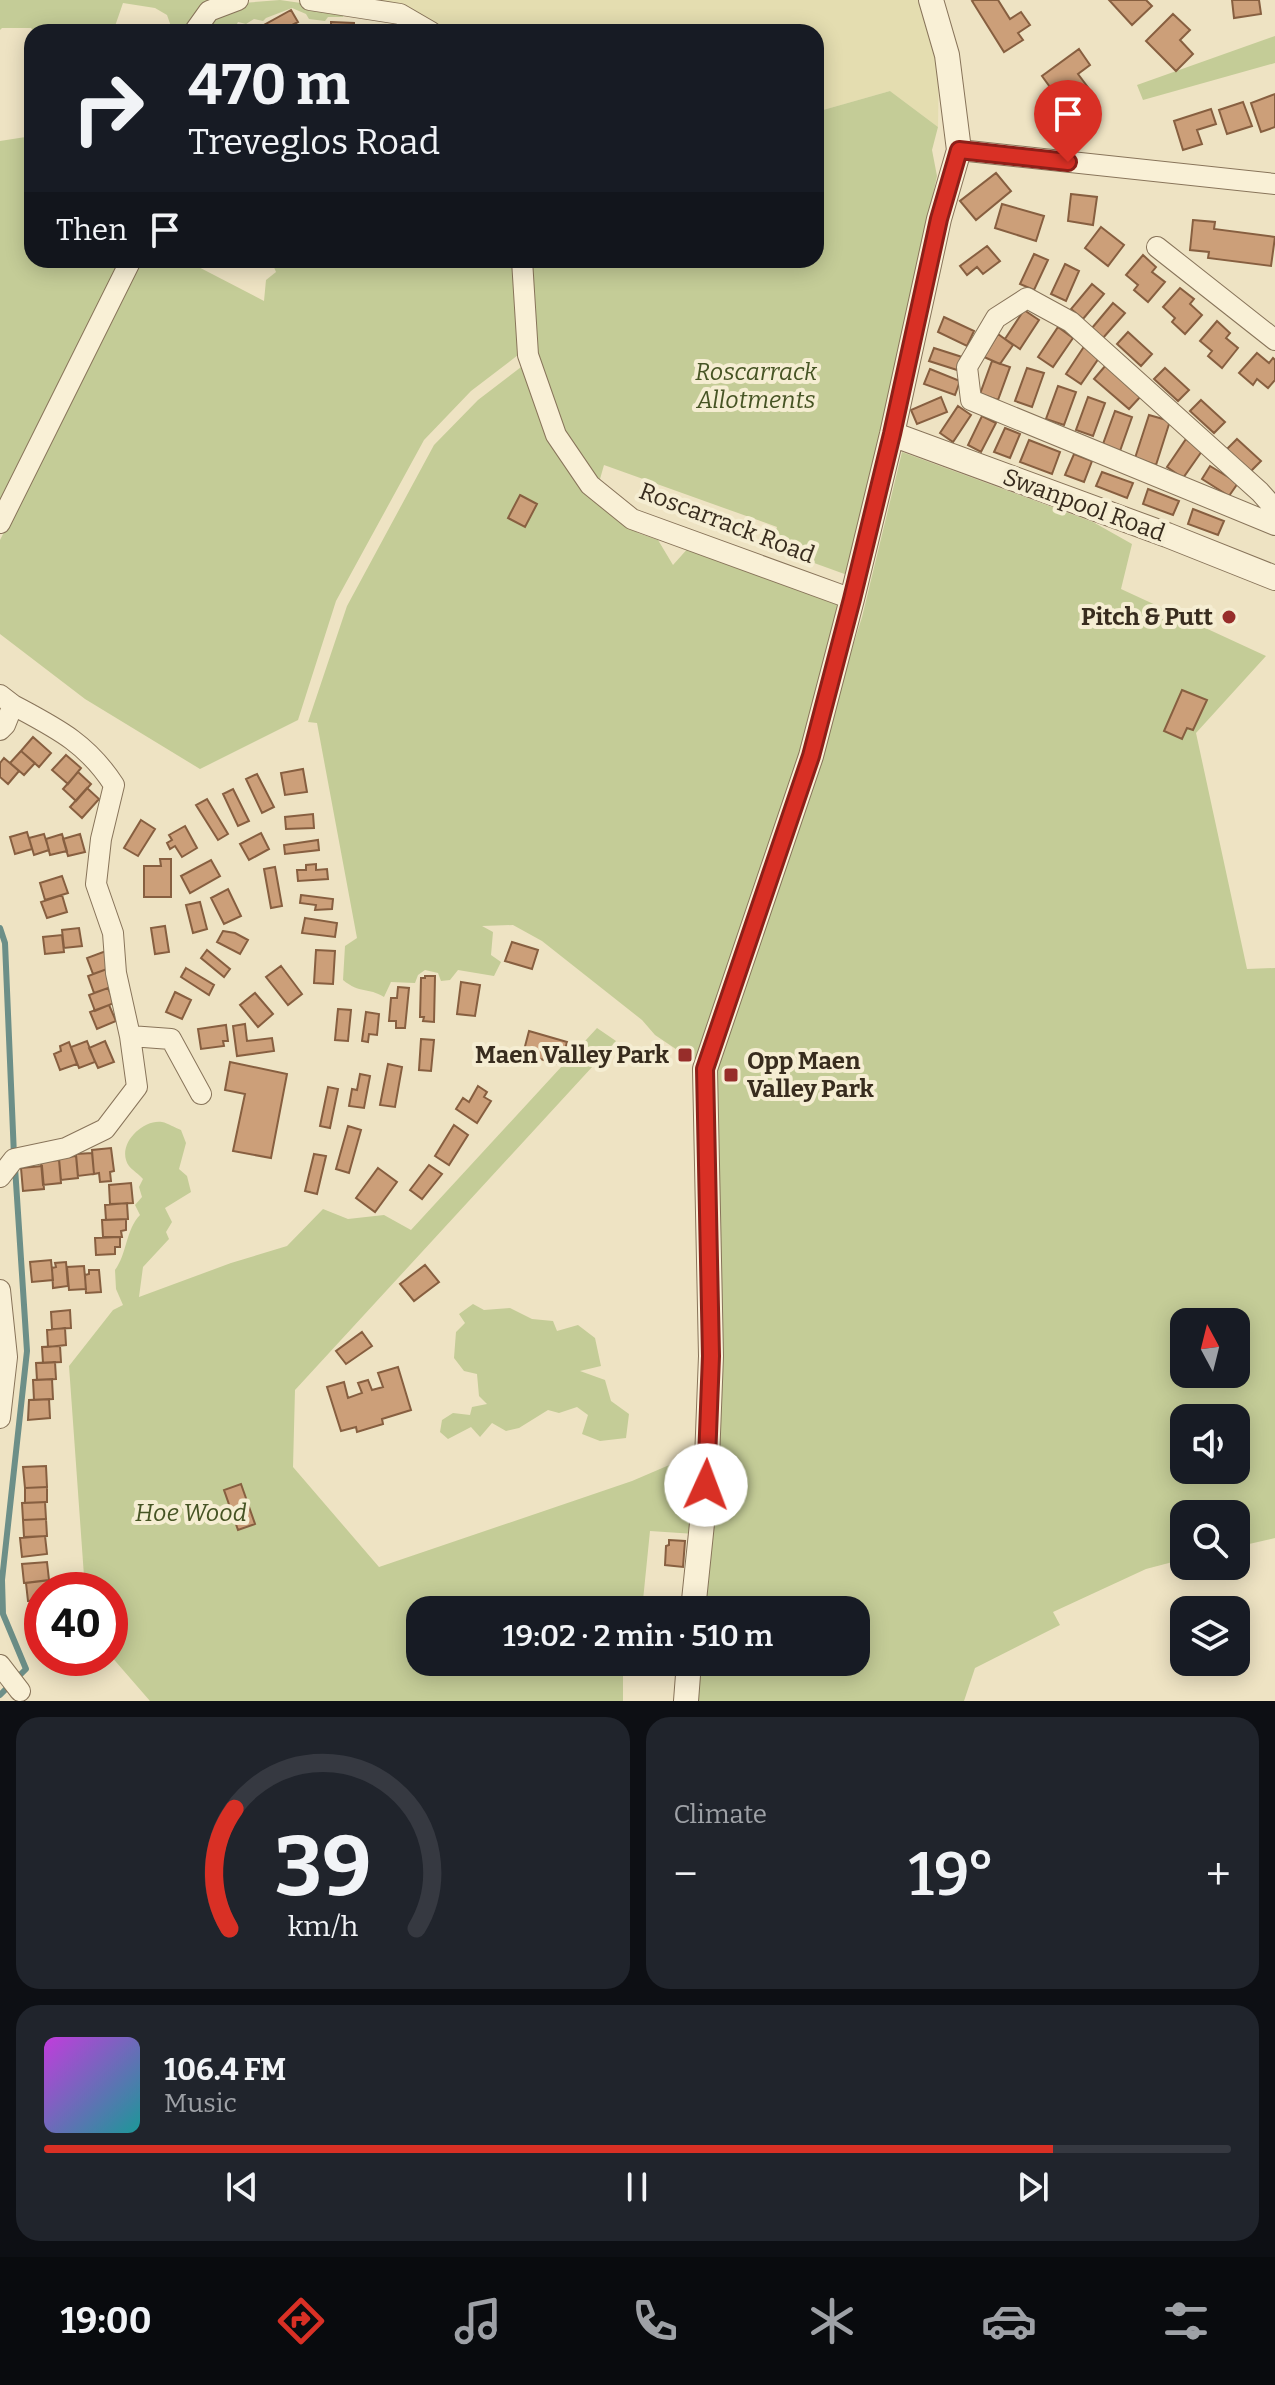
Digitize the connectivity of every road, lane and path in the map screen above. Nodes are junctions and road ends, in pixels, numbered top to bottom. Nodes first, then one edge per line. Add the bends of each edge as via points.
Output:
1 (238, 0) edge
2 (310, 0) edge
3 (931, 0) edge
4 (200, 24) edge
5 (417, 24) edge
6 (959, 150) junction
7 (1275, 184) edge
8 (1157, 247) dead end
9 (127, 268) edge
10 (523, 268) edge
11 (1275, 340) edge
12 (892, 434) junction
13 (1275, 509) edge
14 (0, 523) edge
15 (1275, 525) edge
16 (1275, 578) edge
17 (852, 599) junction
18 (7, 700) edge
19 (0, 730) edge
20 (130, 1036) junction
21 (201, 1094) dead end
22 (0, 1177) edge
23 (0, 1290) edge
24 (0, 1418) edge
25 (694, 1596) edge
26 (0, 1665) edge
27 (688, 1676) edge
28 (20, 1691) dead end
29 (686, 1701) edge

1 - 4 street via 209,11
2 - 5 street via 400,14
3 - 6 street via 947,55
6 - 7 street
6 - 12 street
8 - 11 street
9 - 14 street
10 - 17 street, Roscarrack Road via 528,355 556,435 590,485 632,519
12 - 16 street, Swanpool Road
12 - 17 street
13 - 15 street via 1071,322 1027,298 996,318 967,367 971,400
17 - 25 street via 811,756 705,1069 711,1356
18 - 19 street
18 - 20 street via 62,730 99,761 114,785 96,884 113,933
20 - 21 street via 171,1039
20 - 22 street via 137,1087 105,1129 66,1148 14,1159
23 - 24 street via 7,1357
26 - 28 street
27 - 29 street

